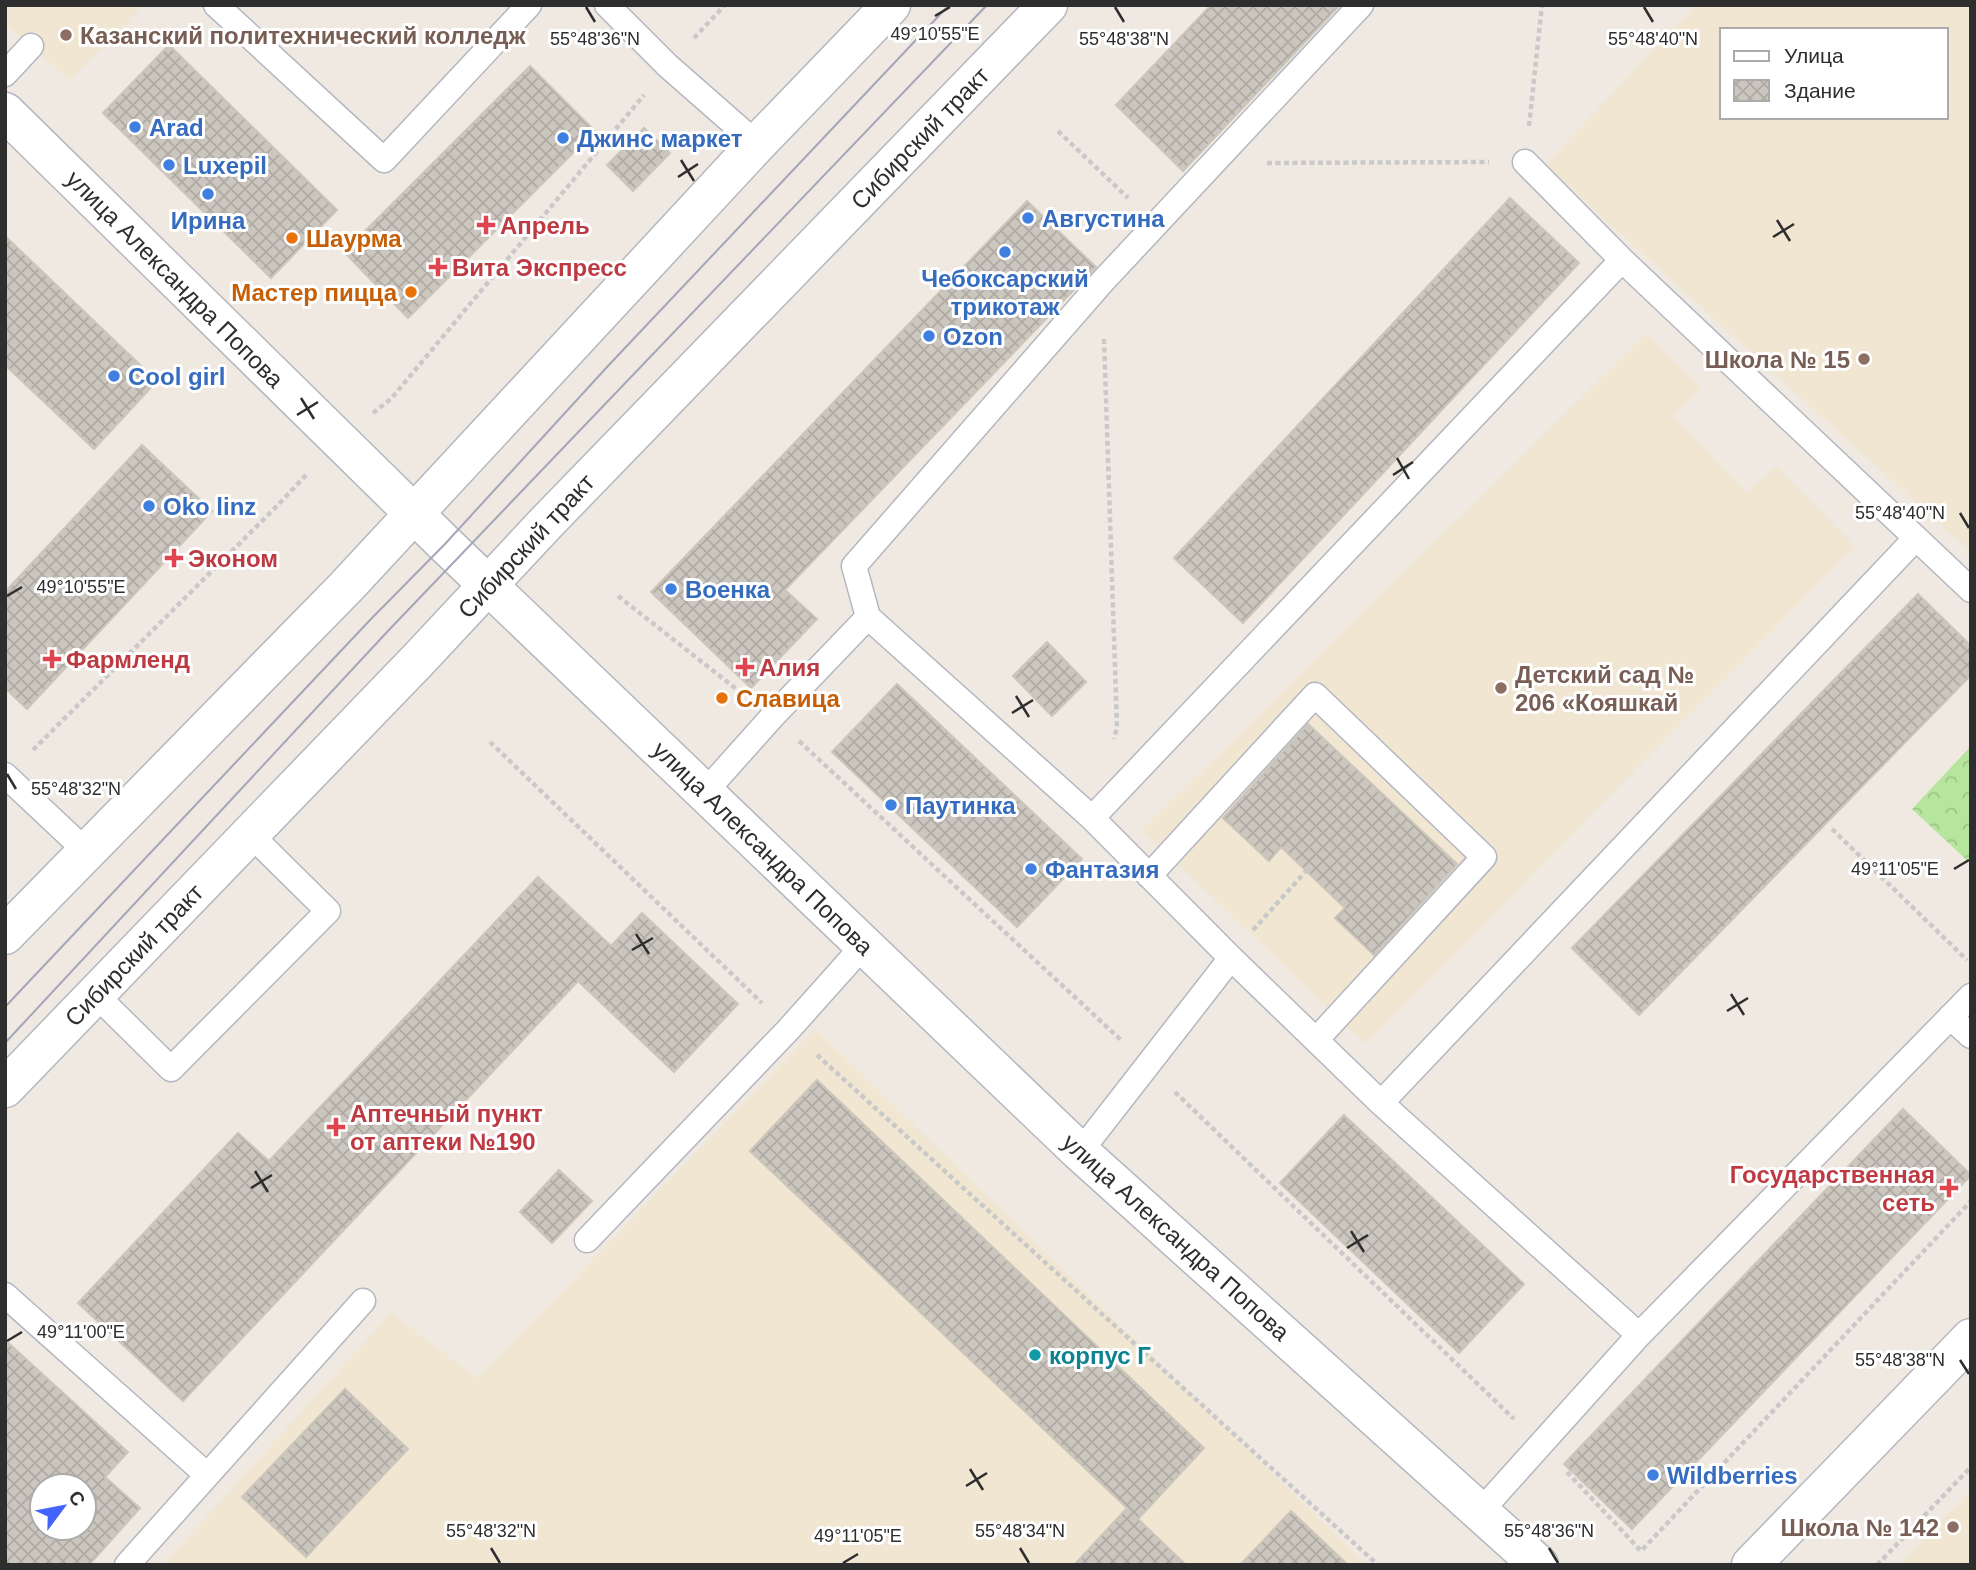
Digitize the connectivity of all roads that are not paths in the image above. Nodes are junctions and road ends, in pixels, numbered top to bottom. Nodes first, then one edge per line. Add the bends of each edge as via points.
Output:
1 (216, 5) edge
2 (529, 5) edge
3 (607, 5) edge
4 (891, 5) edge
5 (1048, 5) edge
6 (1361, 5) edge
7 (31, 46) dead end
8 (5, 74) edge
9 (6, 113) edge
10 (757, 144) junction
11 (1525, 162) road end
12 (1622, 260) junction
13 (414, 513) junction
14 (1916, 538) junction
15 (489, 584) junction
16 (1971, 590) edge
17 (868, 617) junction
18 (6, 776) edge
19 (705, 792) junction
20 (1092, 818) junction
21 (250, 834) junction
22 (86, 852) junction
23 (1149, 876) junction
24 (5, 935) edge
25 (864, 945) junction
26 (1231, 958) junction
27 (96, 995) junction
28 (1971, 996) edge
29 (1950, 1017) junction
30 (1971, 1036) edge
31 (1316, 1040) junction
32 (5, 1088) edge
33 (1381, 1103) junction
34 (1080, 1152) junction
35 (587, 1240) dead end
36 (5, 1295) edge
37 (363, 1301) dead end
38 (1639, 1335) junction
39 (1971, 1338) edge
40 (207, 1475) junction
41 (1480, 1512) junction
42 (127, 1565) edge
43 (1539, 1565) edge
44 (1751, 1565) edge

1 - 2 lane via 384,160
3 - 10 lane
4 - 10 main road
5 - 15 main road, Сибирский тракт
6 - 17 lane via 1102,282 854,566
7 - 8 lane
9 - 13 main road, улица Александра Попова
10 - 13 main road
11 - 12 lane
12 - 14 lane
12 - 20 lane
13 - 15 main road, улица Александра Попова
13 - 22 main road
14 - 16 lane
14 - 33 lane
15 - 19 main road, улица Александра Попова
15 - 21 main road, Сибирский тракт
17 - 19 lane
17 - 20 lane
18 - 22 lane
19 - 25 main road, улица Александра Попова
20 - 23 lane
21 - 27 main road, Сибирский тракт
21 - 27 lane via 328,911 171,1069
22 - 24 main road
23 - 26 lane
23 - 31 lane via 1315,695 1484,857
25 - 34 main road, улица Александра Попова
25 - 35 lane
26 - 31 lane
26 - 34 lane
27 - 32 main road, Сибирский тракт
28 - 29 lane
29 - 30 lane
29 - 38 lane
31 - 33 lane
33 - 38 lane
34 - 41 main road, улица Александра Попова
36 - 40 lane
37 - 40 lane
38 - 41 lane
39 - 44 main road
40 - 42 lane
41 - 43 main road, улица Александра Попова

